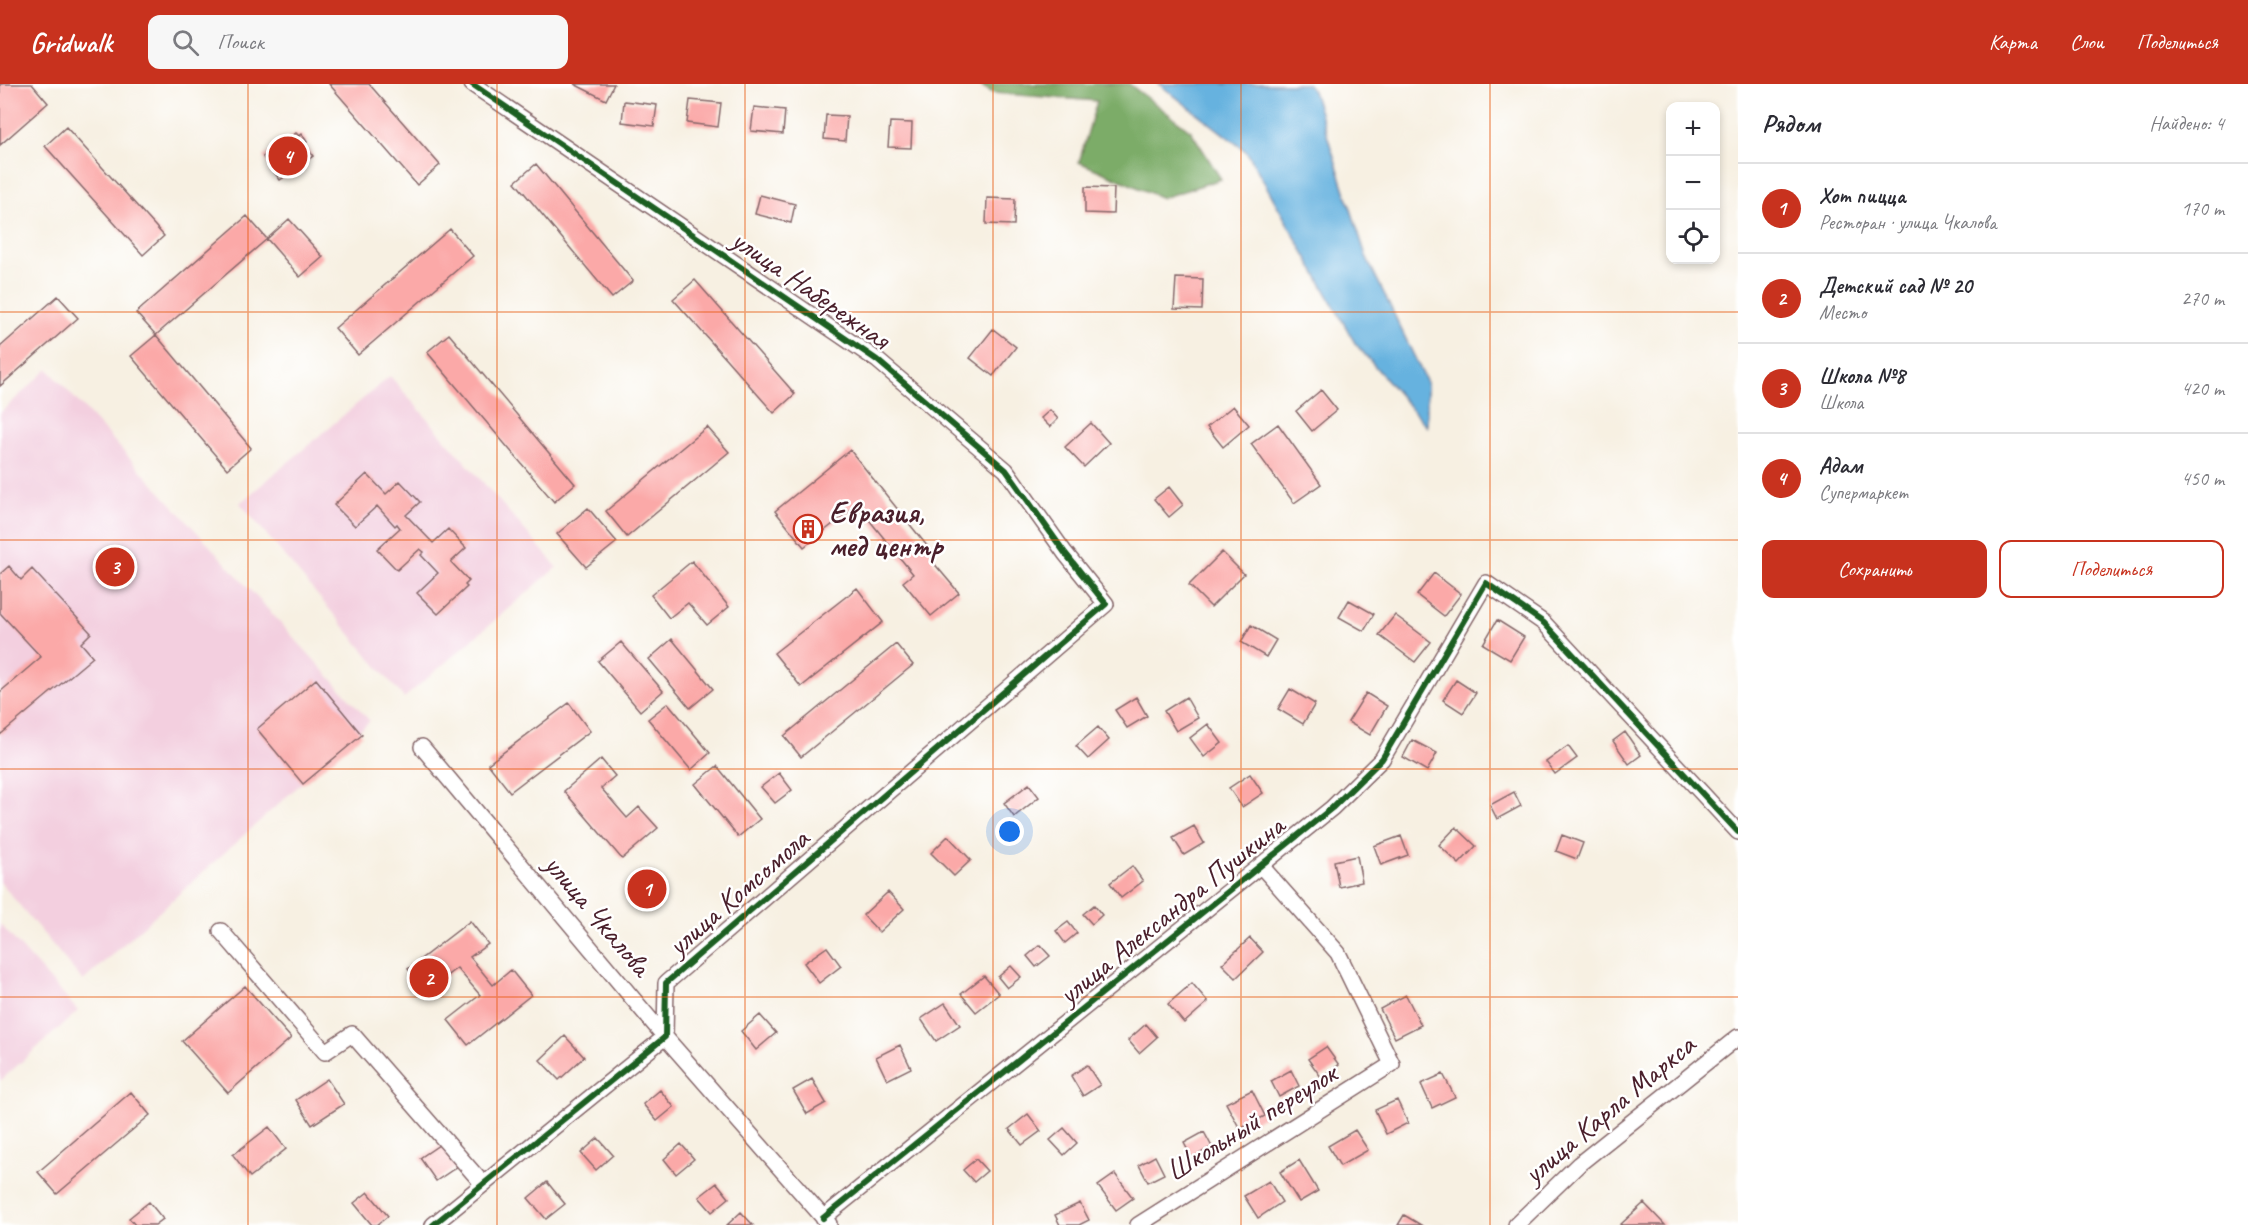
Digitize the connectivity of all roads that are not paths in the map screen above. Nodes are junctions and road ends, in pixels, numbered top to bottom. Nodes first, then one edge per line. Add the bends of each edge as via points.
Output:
1 (472, 84) edge
2 (1106, 604) joint
3 (422, 747) dead end
4 (1738, 832) edge
5 (1262, 867) junction
6 (221, 932) dead end
7 (1738, 1036) edge
8 (665, 1037) junction
9 (483, 1184) junction
10 (826, 1221) edge
11 (433, 1225) edge
12 (1138, 1225) edge
13 (1516, 1225) edge

1 - 2 street, улица Набережная via 877,360 1006,470
2 - 8 street, улица Комсомола via 666,983
3 - 8 street, улица Чкалова
4 - 5 street, улица Александра Пушкина via 1544,622 1486,583 1382,759
5 - 10 street, улица Александра Пушкина
5 - 12 street, Школьный переулок via 1338,954 1392,1064
6 - 9 street via 325,1052 352,1034
7 - 13 street, улица Карла Маркса via 1579,1164
8 - 9 street
8 - 10 street, улица Чкалова
9 - 11 street

